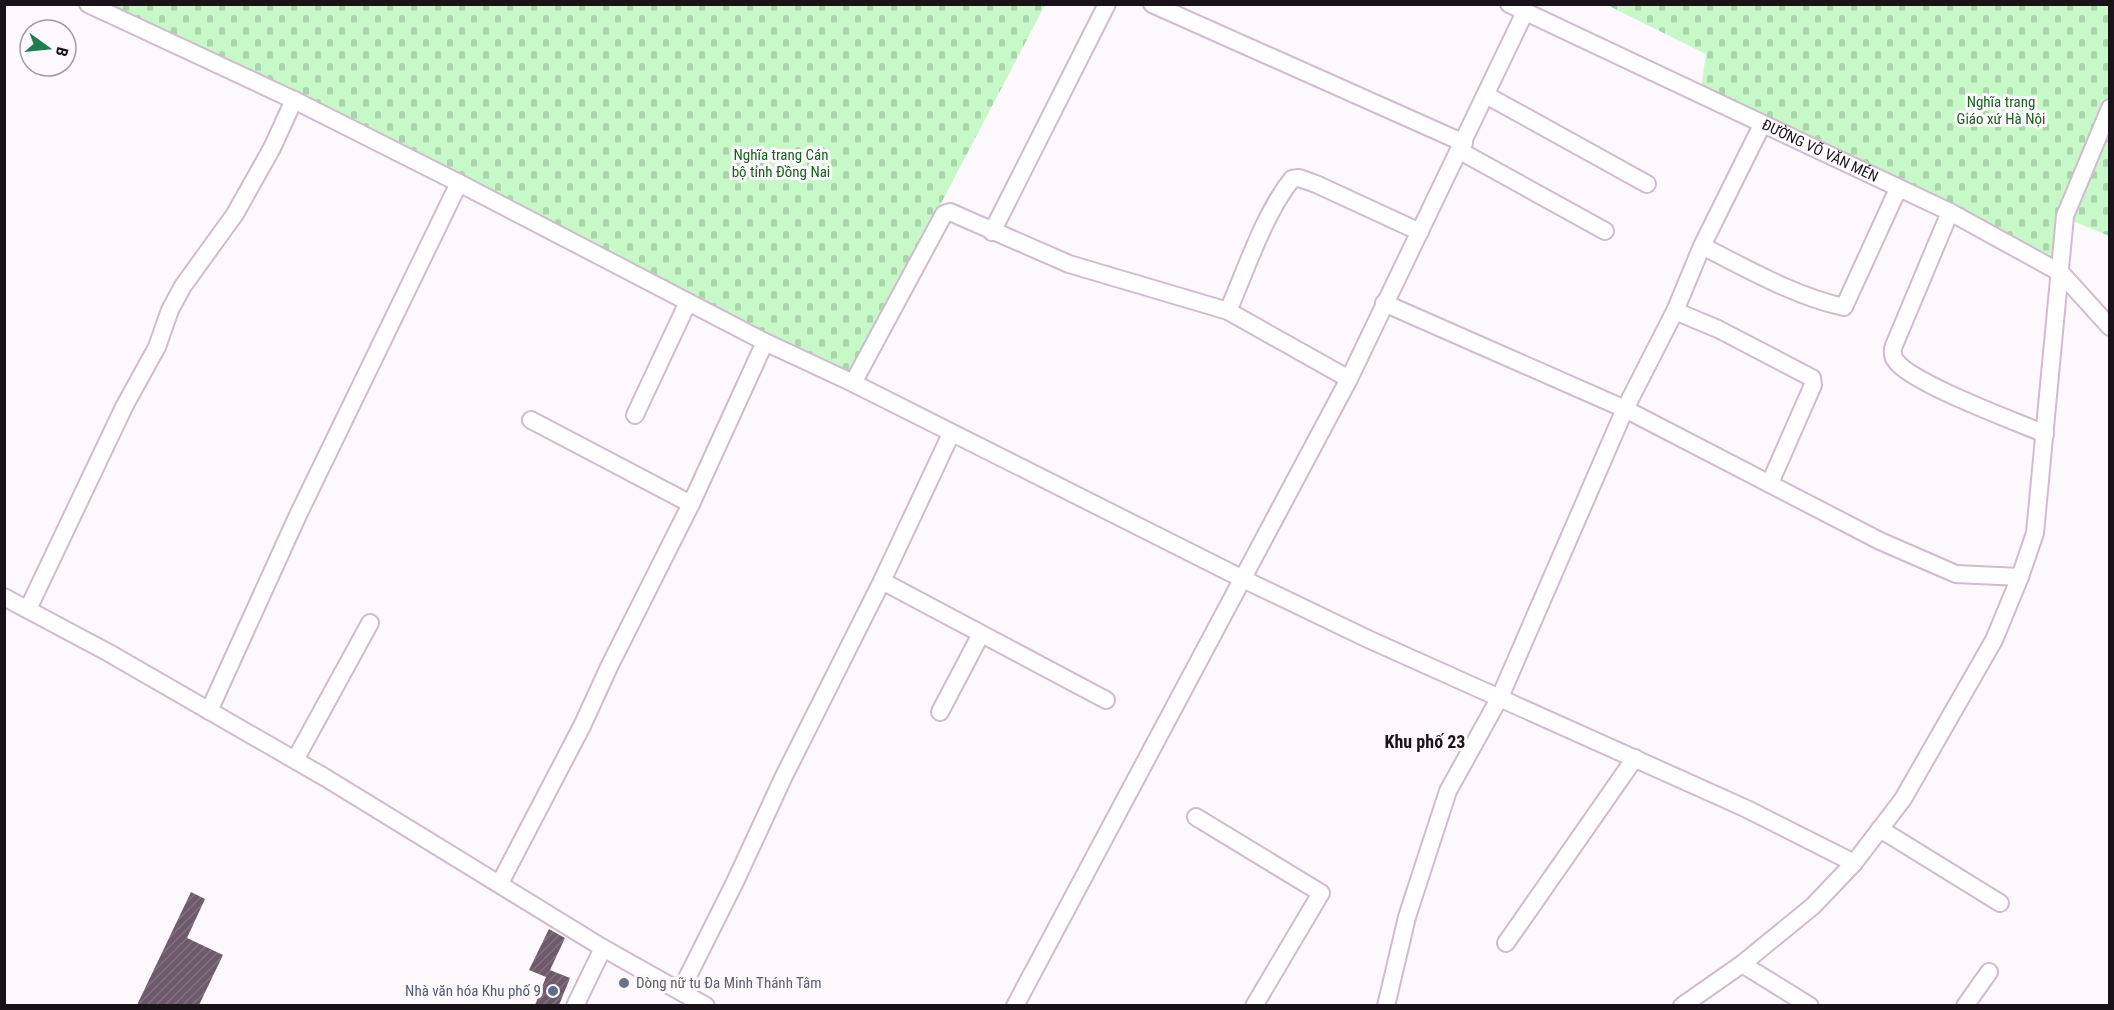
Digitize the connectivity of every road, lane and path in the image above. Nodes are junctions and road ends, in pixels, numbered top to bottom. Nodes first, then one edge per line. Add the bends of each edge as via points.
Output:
1 (88, 4) edge
2 (1107, 4) edge
3 (1152, 4) edge
4 (1509, 4) edge
5 (1525, 12) junction
6 (1486, 95) junction
7 (294, 100) junction
8 (2109, 108) edge
9 (1762, 125) junction
10 (1462, 147) junction
11 (459, 183) junction
12 (1647, 184) dead end
13 (1899, 189) junction
14 (1950, 212) junction
15 (1605, 231) dead end
16 (992, 232) junction
17 (1420, 232) junction
18 (1702, 246) junction
19 (2061, 273) junction
20 (688, 302) junction
21 (1384, 303) junction
22 (1228, 311) junction
23 (1675, 311) junction
24 (2109, 327) edge
25 (765, 342) junction
26 (1349, 379) junction
27 (853, 383) junction
28 (1625, 409) junction
29 (635, 415) dead end
30 (531, 420) dead end
31 (951, 434) junction
32 (2045, 434) junction
33 (1770, 483) junction
34 (691, 504) junction
35 (2020, 577) junction
36 (1243, 579) junction
37 (882, 581) junction
38 (4, 597) edge
39 (27, 609) junction
40 (370, 623) dead end
41 (981, 633) junction
42 (1500, 697) junction
43 (1106, 700) dead end
44 (209, 711) junction
45 (940, 712) dead end
46 (1635, 758) junction
47 (295, 760) junction
48 (1196, 817) dead end
49 (1880, 829) junction
50 (1854, 863) junction
51 (500, 883) junction
52 (2000, 903) dead end
53 (1506, 943) dead end
54 (603, 948) junction
55 (1742, 964) junction
56 (1989, 972) dead end
57 (681, 990) junction
58 (575, 1005) edge
59 (706, 1005) edge
60 (1015, 1005) edge
61 (1254, 1005) edge
62 (1386, 1005) edge
63 (1682, 1005) edge
64 (1810, 1005) edge
65 (1965, 1005) edge

1 - 7 street
2 - 16 street
3 - 10 street
4 - 5 street, ĐƯỜNG VÕ VĂN MÉN
5 - 6 street
5 - 9 street, ĐƯỜNG VÕ VĂN MÉN
6 - 10 street
6 - 12 street
7 - 11 street
7 - 39 street via 236,214 170,310 157,347
8 - 19 street via 2065,216
9 - 13 street, ĐƯỜNG VÕ VĂN MÉN
9 - 18 street
10 - 15 street
10 - 17 street
11 - 20 street
11 - 44 street via 298,515
13 - 14 street, ĐƯỜNG VÕ VĂN MÉN
13 - 18 street via 1844,307 1797,293
14 - 19 street, ĐƯỜNG VÕ VĂN MÉN
14 - 32 street via 1893,355 1906,371 1931,385
16 - 22 street via 1069,264
16 - 27 street via 950,212 944,214
17 - 21 street
17 - 22 street via 1316,184 1292,179 1266,224
18 - 23 street
19 - 24 street, ĐƯỜNG VÕ VĂN MÉN
19 - 32 street
20 - 25 street
20 - 29 street
21 - 26 street
21 - 28 street
22 - 26 street
23 - 28 street
23 - 33 street via 1812,378 1813,385
25 - 27 street
25 - 34 street
26 - 36 street
27 - 31 street
28 - 33 street
28 - 42 street
30 - 34 street
31 - 36 street
31 - 37 street
32 - 35 street via 2035,533
33 - 35 street via 1956,574
34 - 51 street
35 - 49 street via 1994,640 1903,799
36 - 42 street
36 - 60 street
37 - 41 street
37 - 57 street
38 - 39 street
39 - 44 street
40 - 47 street
41 - 43 street
41 - 45 street
42 - 46 street
42 - 62 street via 1448,790 1407,917
44 - 47 street
46 - 50 street
46 - 53 street
47 - 51 street
48 - 61 street via 1321,893
49 - 50 street
49 - 52 street
50 - 55 street via 1813,906
51 - 54 street
54 - 57 street
54 - 58 street
55 - 63 street
55 - 64 street
56 - 65 street
57 - 59 street

